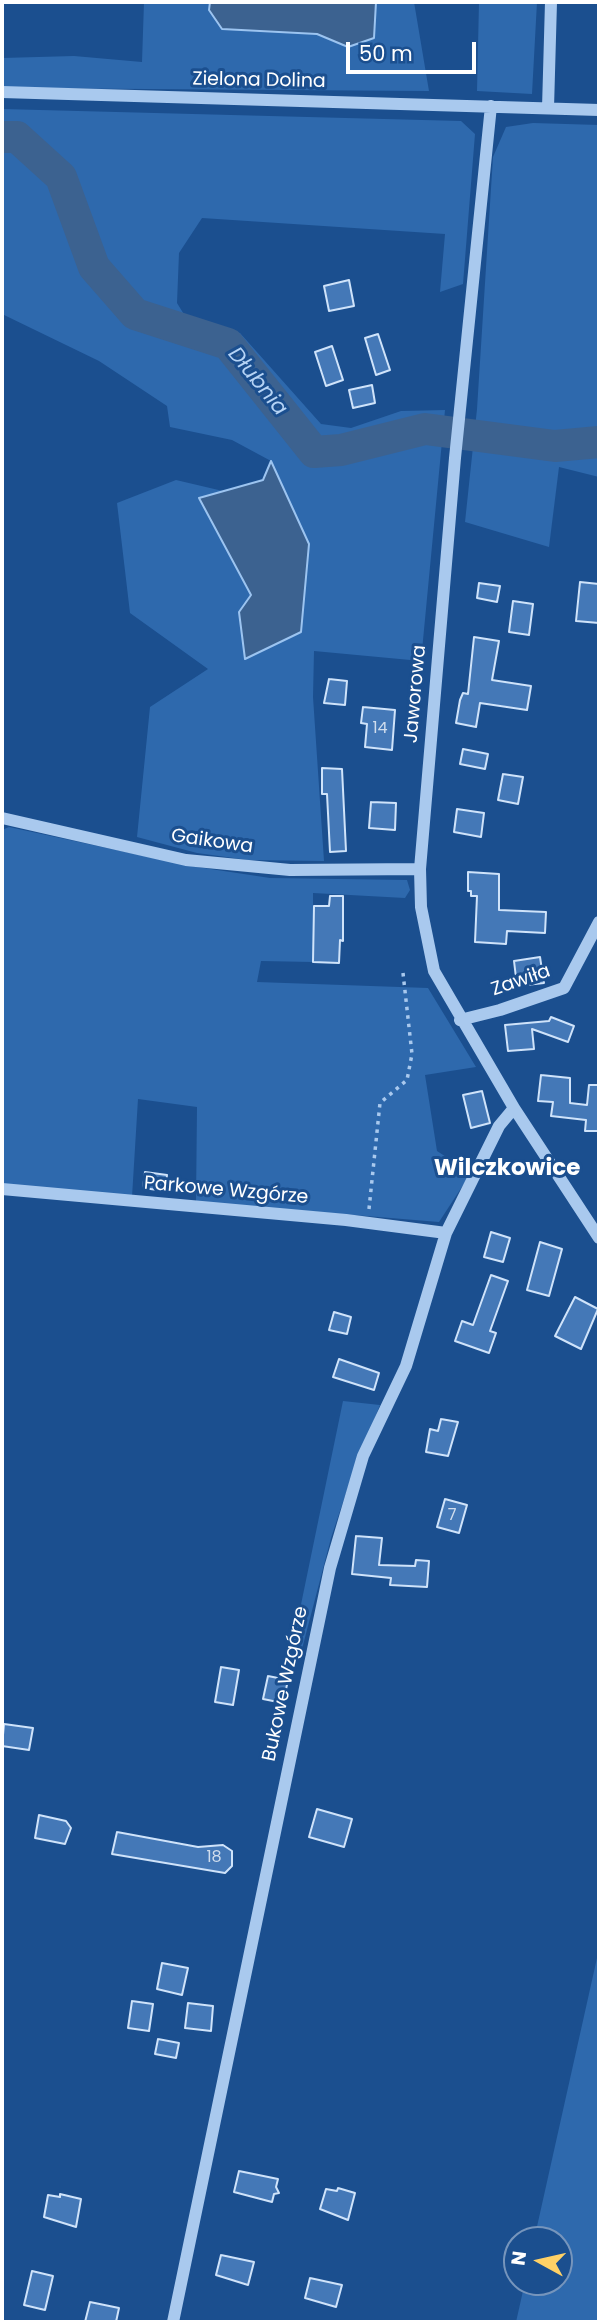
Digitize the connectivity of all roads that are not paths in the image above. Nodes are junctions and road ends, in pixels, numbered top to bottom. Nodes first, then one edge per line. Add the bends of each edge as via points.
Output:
1 (551, 2) edge
2 (2, 92) edge
3 (491, 106) junction
4 (548, 108) junction
5 (599, 110) edge
6 (2, 818) edge
7 (420, 869) junction
8 (599, 922) edge
9 (460, 1020) junction
10 (514, 1108) junction
11 (2, 1189) edge
12 (446, 1233) junction
13 (599, 1238) edge
14 (173, 2322) edge

1 - 4 street
2 - 3 street, Zielona Dolina
3 - 4 street, Zielona Dolina
3 - 7 street, Jaworowa
4 - 5 street, Zielona Dolina
6 - 7 street, Gaikowa via 186,860 290,870
7 - 9 street, Jaworowa via 421,907 433,971
8 - 9 street, Zawiła via 564,988
9 - 10 street, Jaworowa
10 - 12 street, Bukowe Wzgórze via 499,1126
10 - 13 street, Jaworowa
11 - 12 street, Parkowe Wzgórze
12 - 14 street, Bukowe Wzgórze via 406,1366 363,1456 330,1568

